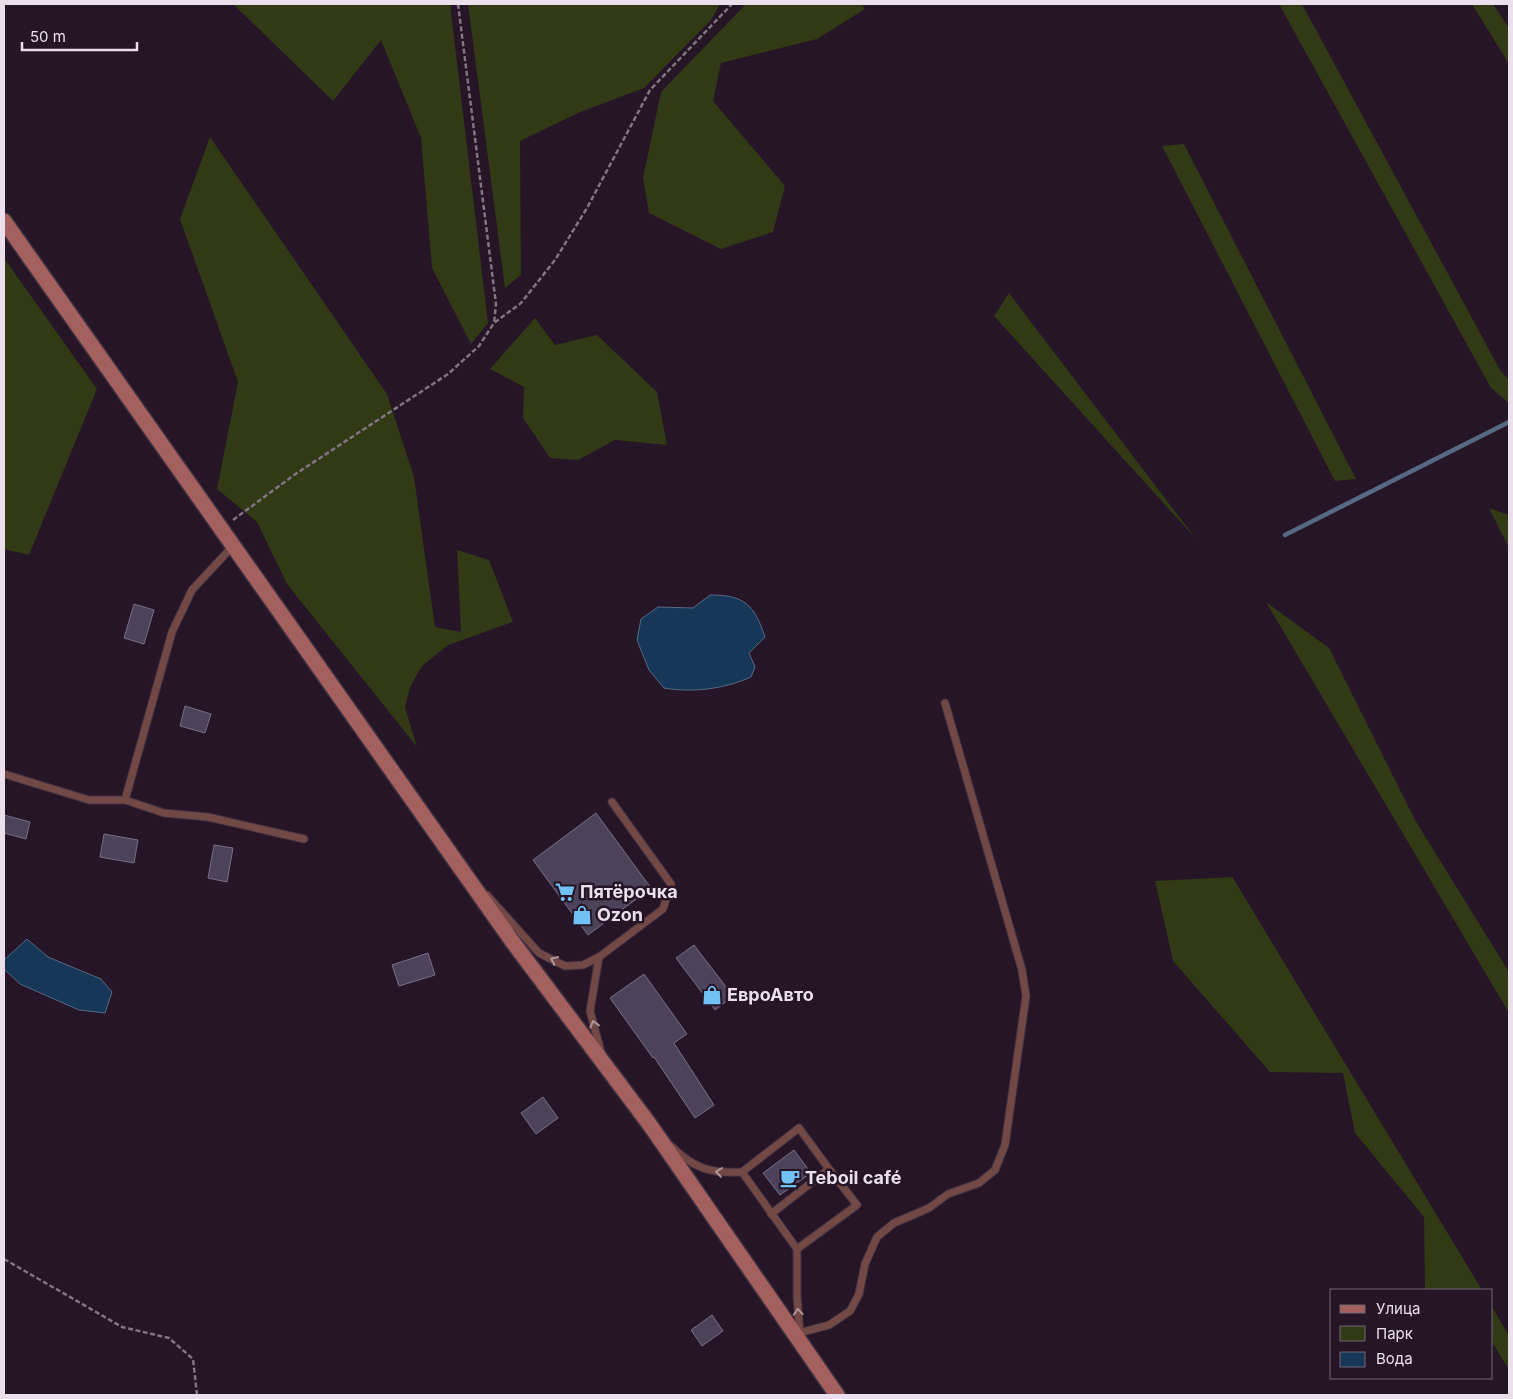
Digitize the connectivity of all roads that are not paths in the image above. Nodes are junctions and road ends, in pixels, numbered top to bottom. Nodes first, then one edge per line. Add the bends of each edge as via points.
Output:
1 (4, 221) edge
2 (232, 547) junction
3 (945, 703) dead end
4 (4, 774) edge
5 (125, 800) junction
6 (612, 802) dead end
7 (304, 839) dead end
8 (444, 845) junction
9 (600, 957) junction
10 (620, 1084) junction
11 (650, 1125) junction
12 (829, 1168) junction
13 (742, 1172) junction
14 (770, 1214) junction
15 (796, 1249) junction
16 (799, 1333) junction
17 (811, 1358) junction
18 (837, 1395) edge

1 - 2 main road
2 - 5 lane via 192,590 172,632
2 - 8 main road
3 - 16 lane via 1022,970 1026,996 1005,1145 995,1170 979,1183 948,1194 929,1208 894,1223 877,1237 859,1294 850,1311 829,1326
4 - 5 lane via 89,800
5 - 7 lane via 164,813 208,817
6 - 9 lane via 671,884 663,909
9 -> 8 lane via 583,965 565,966 539,953
8 - 10 main road
10 -> 9 lane via 600,1049 590,1011
10 - 11 main road
13 -> 11 lane via 720,1173 696,1166
11 - 17 main road
12 - 13 lane via 799,1128
12 - 14 lane
12 - 15 lane via 857,1205
13 - 14 lane
14 - 15 lane
16 -> 15 lane
16 - 17 lane
17 - 18 main road

